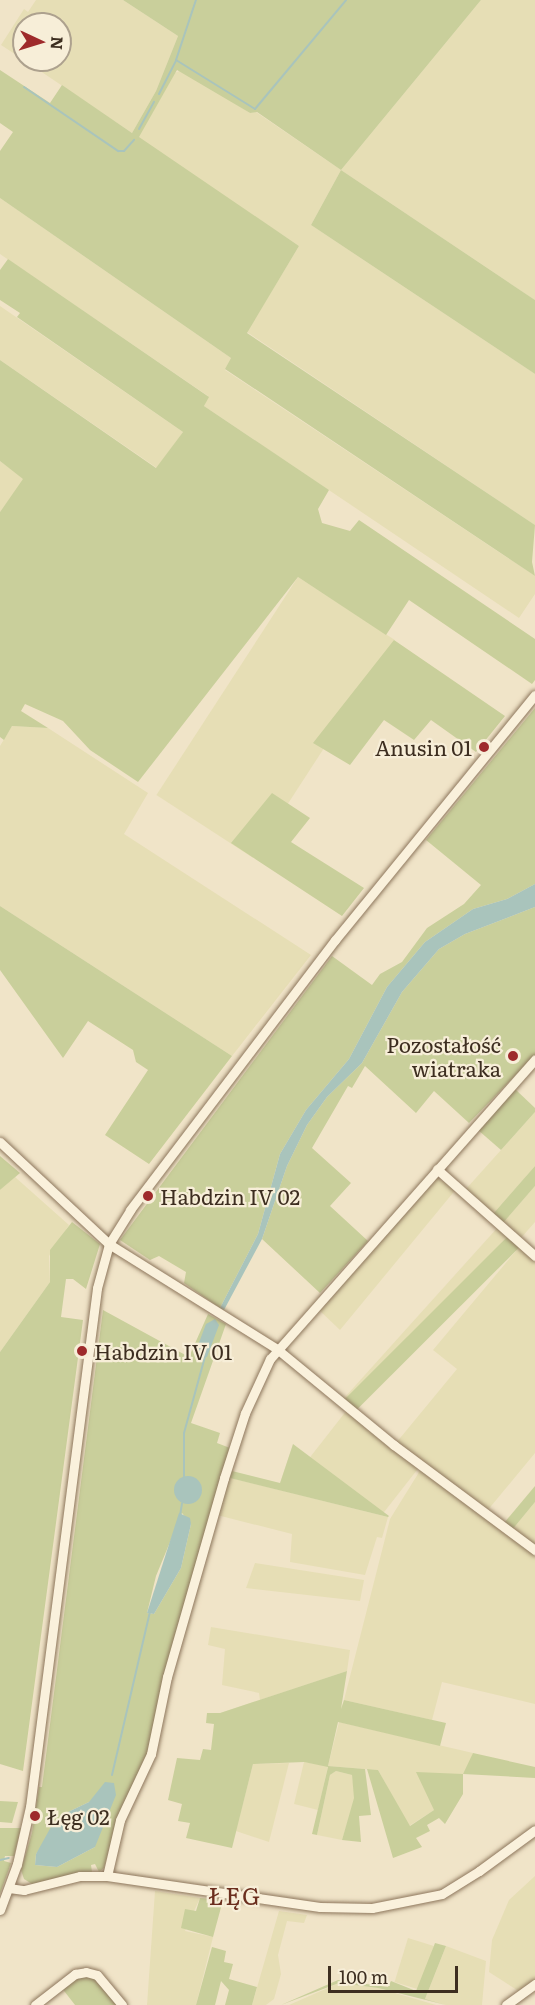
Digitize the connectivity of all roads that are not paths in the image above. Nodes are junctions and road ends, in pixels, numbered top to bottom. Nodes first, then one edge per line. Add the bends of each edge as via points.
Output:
1 (535, 695) edge
2 (535, 1059) edge
3 (0, 1143) edge
4 (437, 1168) junction
5 (110, 1244) junction
6 (535, 1256) edge
7 (277, 1349) junction
8 (535, 1550) edge
9 (535, 1830) edge
10 (107, 1876) junction
11 (9, 1888) junction
12 (0, 1910) edge
13 (535, 1984) edge
14 (35, 2005) edge
15 (122, 2005) edge
16 (506, 2005) edge

1 - 5 street via 335,940 130,1210
2 - 4 street
3 - 5 street
4 - 6 street
4 - 7 street via 373,1246
5 - 7 street
5 - 11 street via 97,1288 30,1807
7 - 8 street via 394,1445
7 - 10 street via 245,1413 226,1470 168,1677 151,1754 120,1820
9 - 10 street via 447,1891 372,1908 320,1907
10 - 11 street via 80,1876 24,1890
11 - 12 street
13 - 16 street
14 - 15 street via 75,1974 86,1972 98,1975

